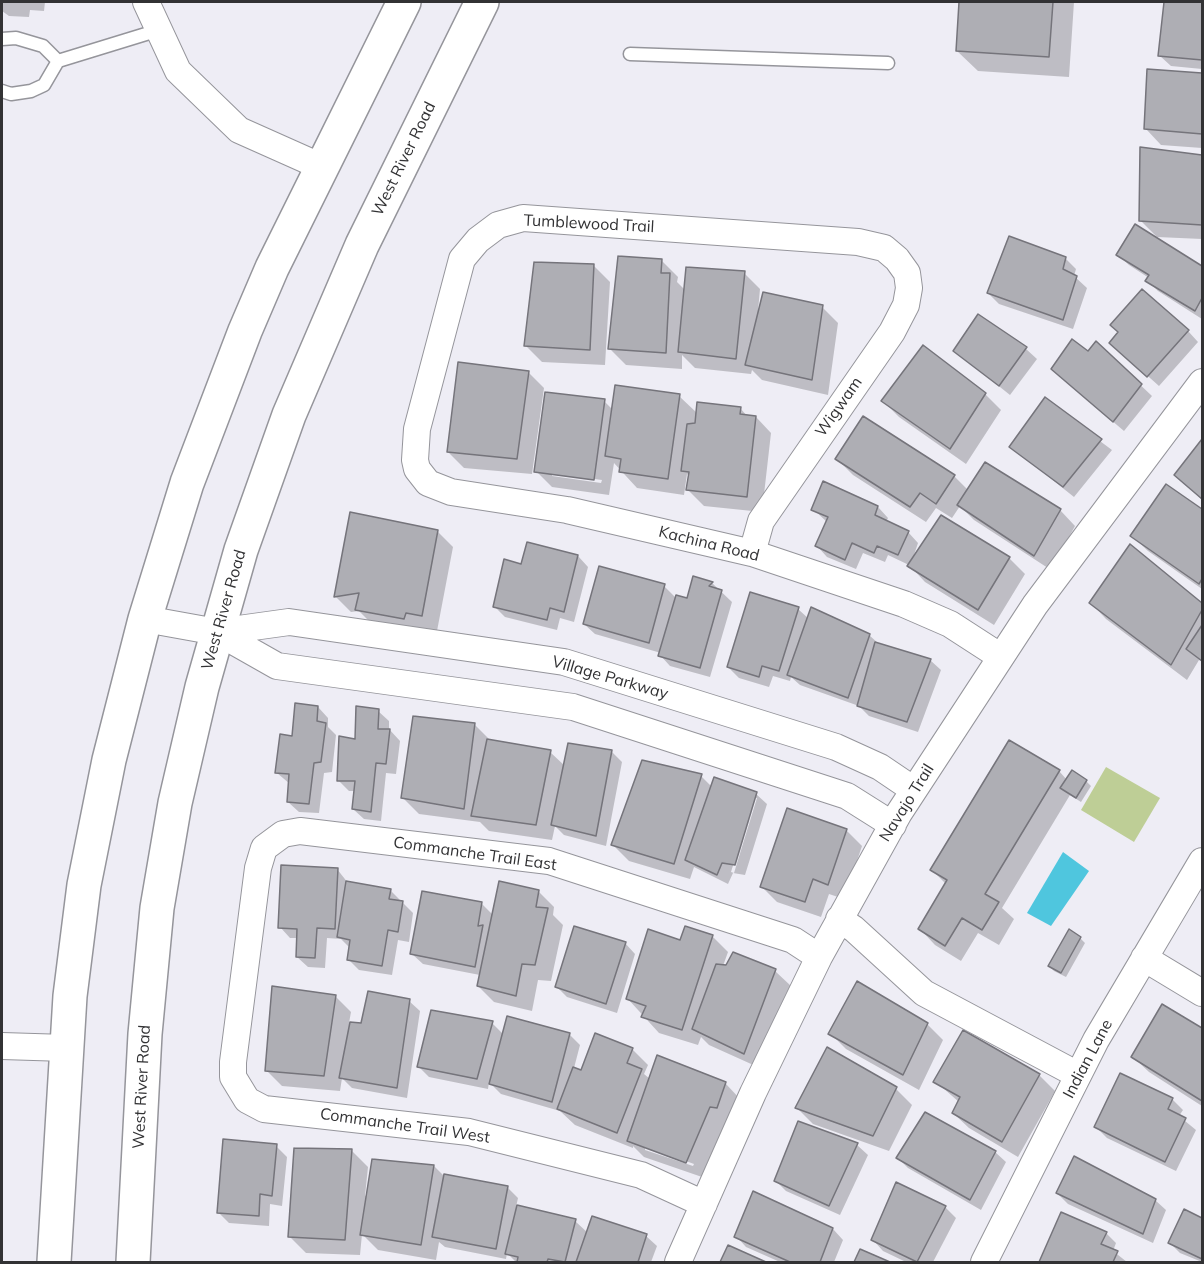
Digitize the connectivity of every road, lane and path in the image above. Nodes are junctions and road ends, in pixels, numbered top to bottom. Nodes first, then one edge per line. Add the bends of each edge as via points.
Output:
1 (146, 2) edge
2 (404, 2) edge
3 (482, 2) edge
4 (159, 30) junction
5 (2, 39) edge
6 (630, 54) dead end
7 (58, 61) junction
8 (888, 63) dead end
9 (2, 92) edge
10 (322, 167) junction
11 (897, 259) joint
12 (1203, 382) edge
13 (415, 460) joint
14 (752, 553) junction
15 (145, 619) junction
16 (217, 632) junction
17 (1001, 657) junction
18 (914, 790) junction
19 (892, 825) junction
20 (1203, 861) edge
21 (839, 919) junction
22 (819, 957) junction
23 (1144, 958) junction
24 (1203, 993) edge
25 (2, 1046) edge
26 (66, 1048) junction
27 (233, 1062) joint
28 (1078, 1075) junction
29 (704, 1204) junction
30 (54, 1263) edge
31 (133, 1263) edge
32 (678, 1263) edge
33 (984, 1263) edge

1 - 4 street
2 - 10 main road
3 - 16 main road, West River Road via 408,149 322,336 271,466
4 - 7 lane
4 - 10 street via 178,71 239,130
5 - 7 lane via 16,38 43,46
6 - 8 lane
7 - 9 lane via 44,85 32,91
10 - 15 main road via 272,268 215,406
11 - 13 street, Tumblewood Trail via 884,248 858,242 535,218 498,225 462,259 417,429
11 - 14 street, Wigwam via 907,273 906,305 892,332 761,521
12 - 17 street, Navajo Trail via 1035,605
13 - 14 street, Kachina Road via 428,483 451,492 567,510
14 - 17 street, Kachina Road via 904,604 950,624
15 - 16 street, Village Parkway
15 - 26 main road via 96,822 72,974
16 - 18 street, Village Parkway via 289,622 564,662 836,747 880,767
16 - 19 street, Village Parkway via 277,666 573,707 847,796
16 - 31 main road, West River Road via 184,756 157,908 144,1034
17 - 18 street, Navajo Trail
18 - 19 street, Navajo Trail
19 - 21 street, Navajo Trail
20 - 23 street, Indian Lane
21 - 22 street, Navajo Trail
21 - 28 street via 924,993
22 - 27 street, Commanche Trail East via 793,940 549,861 300,831 283,834 264,848 258,868
22 - 29 street, Navajo Trail
23 - 24 street
23 - 28 street, Indian Lane
25 - 26 street
26 - 30 main road
27 - 29 street, Commanche Trail West via 233,1077 239,1090 247,1100 264,1109 469,1132 641,1175
28 - 33 street, Indian Lane
29 - 32 street, Navajo Trail

